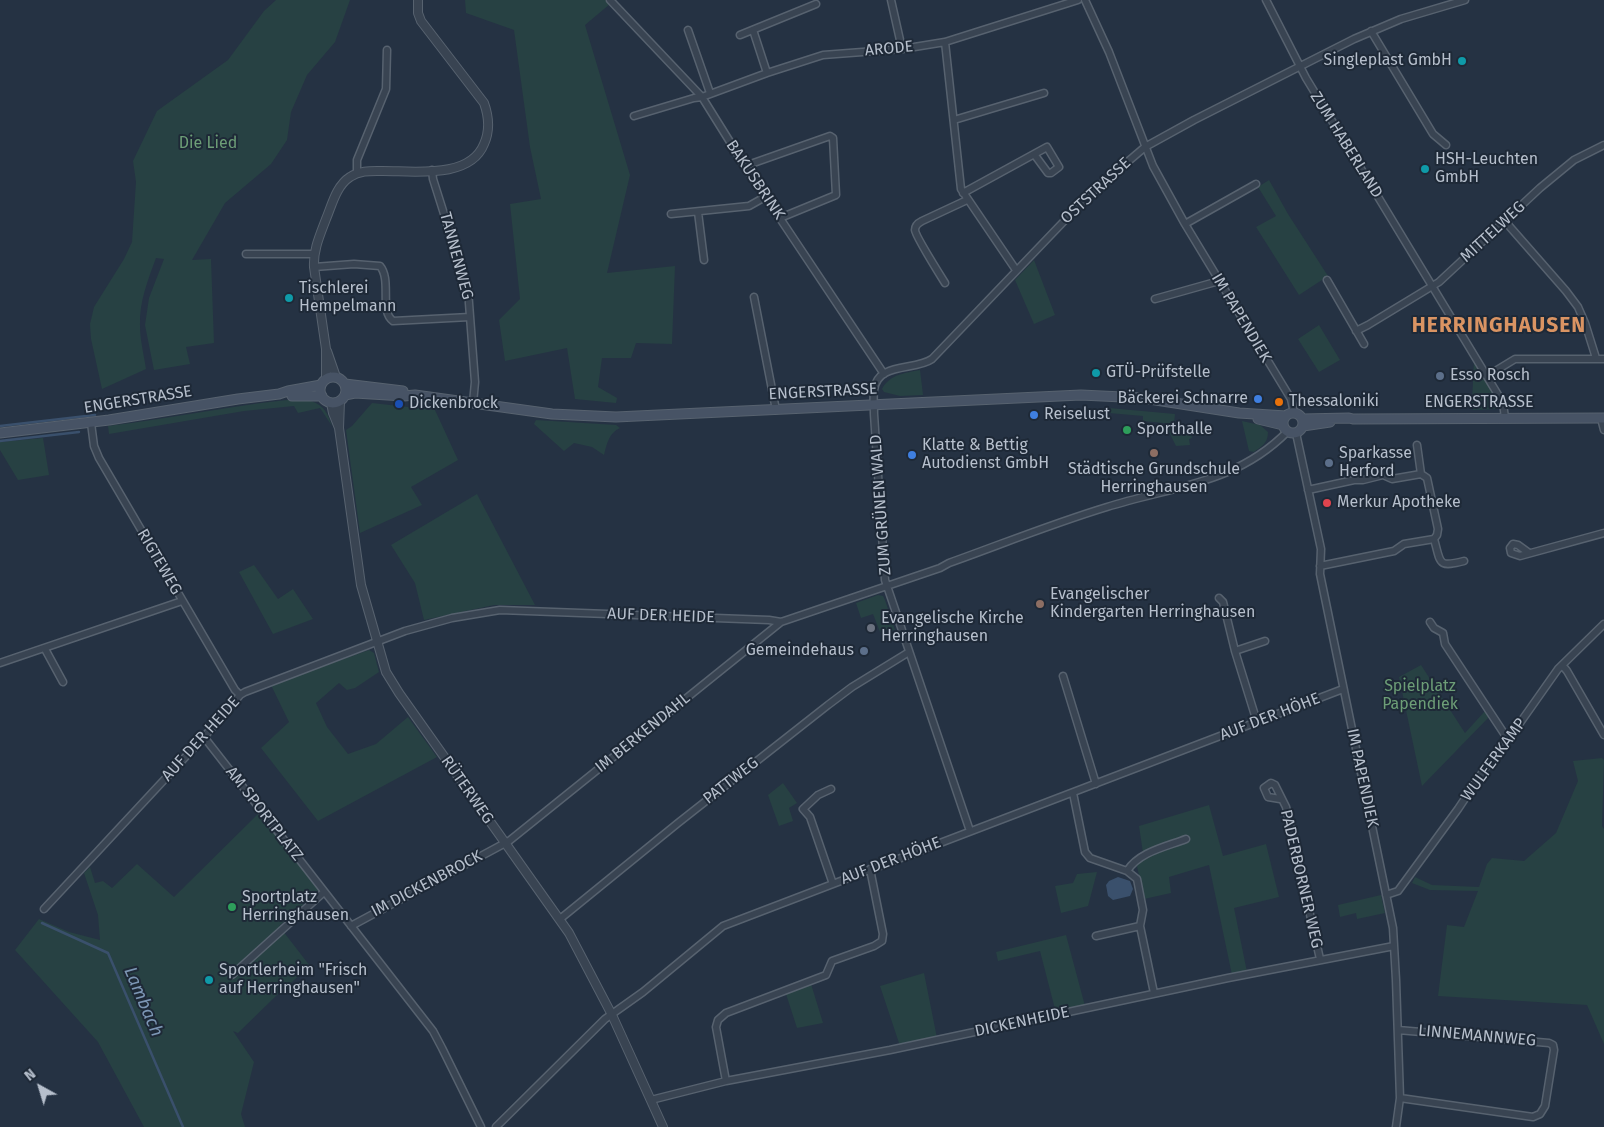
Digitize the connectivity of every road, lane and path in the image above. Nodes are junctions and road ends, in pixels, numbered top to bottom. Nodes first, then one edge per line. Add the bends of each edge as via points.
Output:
1 (418, 0) edge
2 (610, 0) edge
3 (891, 0) edge
4 (1078, 0) edge
5 (1085, 0) edge
6 (1266, 0) edge
7 (1436, 0) edge
8 (1465, 0) edge
9 (816, 4) dead end
10 (1438, 7) junction
11 (688, 30) dead end
12 (752, 30) junction
13 (1371, 31) junction
14 (740, 35) dead end
15 (945, 42) junction
16 (902, 49) junction
17 (386, 50) dead end
18 (1299, 66) junction
19 (767, 73) junction
20 (710, 93) junction
21 (1044, 93) dead end
22 (702, 97) junction
23 (634, 116) dead end
24 (954, 120) junction
25 (1446, 145) dead end
26 (1604, 145) edge
27 (1145, 147) junction
28 (1034, 154) dead end
29 (745, 166) junction
30 (432, 170) junction
31 (356, 173) junction
32 (1256, 184) dead end
33 (963, 194) junction
34 (765, 197) junction
35 (967, 200) junction
36 (698, 212) junction
37 (672, 214) dead end
38 (780, 218) junction
39 (1505, 220) junction
40 (1185, 224) junction
41 (246, 254) dead end
42 (314, 254) junction
43 (704, 260) dead end
44 (314, 267) junction
45 (1016, 270) junction
46 (1327, 280) dead end
47 (1219, 281) junction
48 (945, 283) dead end
49 (1431, 287) junction
50 (754, 297) dead end
51 (1155, 299) dead end
52 (470, 317) junction
53 (1356, 331) junction
54 (1364, 344) dead end
55 (326, 349) junction
56 (1596, 358) junction
57 (1604, 359) edge
58 (884, 374) junction
59 (1487, 376) junction
60 (336, 377) junction
61 (324, 382) junction
62 (345, 384) junction
63 (279, 394) junction
64 (410, 395) junction
65 (322, 396) junction
66 (339, 399) junction
67 (473, 403) junction
68 (874, 404) junction
69 (776, 410) junction
70 (1505, 418) junction
71 (1603, 418) edge
72 (90, 423) junction
73 (1293, 423) junction
74 (1604, 430) edge
75 (0, 433) edge
76 (1417, 446) dead end
77 (1421, 474) junction
78 (1308, 490) junction
79 (1604, 533) edge
80 (1434, 538) junction
81 (1529, 553) dead end
82 (1464, 561) dead end
83 (1320, 566) junction
84 (887, 586) junction
85 (1219, 598) dead end
86 (182, 601) junction
87 (781, 622) junction
88 (1430, 622) dead end
89 (1604, 624) edge
90 (1266, 641) dead end
91 (377, 642) junction
92 (45, 649) junction
93 (1235, 651) junction
94 (909, 652) junction
95 (3, 662) edge
96 (1562, 665) junction
97 (1064, 676) dead end
98 (63, 682) dead end
99 (1343, 689) junction
100 (240, 695) junction
101 (1257, 722) junction
102 (1604, 735) edge
103 (204, 737) junction
104 (1507, 738) junction
105 (1096, 784) junction
106 (831, 789) dead end
107 (1073, 793) junction
108 (1280, 799) dead end
109 (970, 831) junction
110 (1186, 839) dead end
111 (504, 843) junction
112 (870, 869) junction
113 (1127, 871) junction
114 (833, 884) junction
115 (324, 892) junction
116 (1386, 895) junction
117 (44, 909) dead end
118 (560, 919) junction
119 (351, 926) junction
120 (1140, 926) junction
121 (1096, 936) dead end
122 (1394, 946) junction
123 (1320, 960) junction
124 (232, 975) dead end
125 (1154, 994) junction
126 (612, 1015) junction
127 (1398, 1030) junction
128 (726, 1081) junction
129 (1400, 1098) junction
130 (651, 1100) junction
131 (481, 1127) edge
132 (496, 1127) edge
133 (664, 1127) edge
134 (1396, 1127) edge

1 - 30 street via 421,21 484,103 488,118 484,145 475,158 455,169
2 - 22 street, BAKUSBRINK
3 - 16 street
4 - 15 street, ARODE
5 - 27 street, IM PAPENDIEK via 1119,76
6 - 18 street, ZUM HABERLAND
7 - 10 street
8 - 10 street, OSTSTRASSE
9 - 12 street
10 - 13 street, OSTSTRASSE
11 - 20 street
12 - 14 street
12 - 19 street
13 - 18 street, OSTSTRASSE
13 - 25 street via 1433,134
15 - 16 street, ARODE
15 - 24 street
16 - 19 street, ARODE via 823,55
17 - 31 street via 386,88 357,160
18 - 27 street, OSTSTRASSE
18 - 49 street, ZUM HABERLAND
19 - 20 street, ARODE
20 - 22 street, ARODE
21 - 24 street
22 - 23 street, ARODE
22 - 29 street, BAKUSBRINK
24 - 33 street
26 - 39 street, MITTELWEG via 1574,160
27 - 40 street, IM PAPENDIEK
27 - 45 street, OSTSTRASSE via 1091,193
28 - 33 street
29 - 34 street, BAKUSBRINK
29 - 38 street via 830,136 834,141 836,195
30 - 31 street
30 - 52 street, TANNENWEG via 468,290
31 - 42 street via 336,193
32 - 40 street
33 - 35 street
34 - 36 street via 749,206
34 - 38 street, BAKUSBRINK
35 - 45 street
35 - 48 street via 922,221 915,229
36 - 37 street
36 - 43 street
38 - 58 street, BAKUSBRINK
39 - 49 street, MITTELWEG
39 - 56 street via 1578,307
40 - 47 street, IM PAPENDIEK
41 - 42 street
42 - 44 street
44 - 52 street via 380,266 384,273 388,315 393,321
44 - 55 street
45 - 58 street, OSTSTRASSE via 932,359
46 - 53 street
47 - 51 street
47 - 73 street, IM PAPENDIEK via 1291,399
49 - 53 street
49 - 59 street, ZUM HABERLAND
50 - 69 street
52 - 67 street, TANNENWEG via 475,382
53 - 54 street
55 - 60 street
55 - 61 street
56 - 57 street
56 - 59 street via 1515,358
58 - 68 street via 875,384
59 - 70 street, ZUM HABERLAND via 1503,403
60 - 61 main road
60 - 62 main road
61 - 63 main road, ENGERSTRASSE
61 - 65 main road
62 - 64 main road, ENGERSTRASSE via 391,389
62 - 66 main road
63 - 65 main road, ENGERSTRASSE
63 - 72 main road, ENGERSTRASSE
64 - 66 main road, ENGERSTRASSE via 355,393
64 - 67 main road, ENGERSTRASSE
65 - 66 main road via 326,400
66 - 91 street, RÜTERWEG via 333,414 339,428 361,585
67 - 69 main road, ENGERSTRASSE via 552,414 616,417
68 - 69 main road, ENGERSTRASSE
68 - 73 main road, ENGERSTRASSE via 1102,395 1143,398
68 - 84 street, ZUM GRÜNEN WALD
70 - 71 main road, ENGERSTRASSE
70 - 73 main road, ENGERSTRASSE via 1354,419 1349,422
71 - 74 street
72 - 75 main road, ENGERSTRASSE
72 - 86 street, RIGTEWEG via 99,458
73 - 78 street, IM PAPENDIEK
73 - 84 street, AUF DER HEIDE via 1264,452 1221,476 1085,514
76 - 77 street
77 - 78 street via 1392,479 1383,475
77 - 80 street via 1428,484 1438,529
78 - 83 street, IM PAPENDIEK via 1321,549
79 - 81 street
80 - 82 street via 1444,564 1448,566
80 - 83 street via 1404,544 1394,551
83 - 99 street, IM PAPENDIEK
84 - 87 street, AUF DER HEIDE
84 - 94 street, ZUM GRÜNEN WALD
85 - 93 street via 1223,602
86 - 92 street
86 - 100 street, RIGTEWEG
87 - 91 street, AUF DER HEIDE via 500,610 428,623
87 - 111 street, IM BERKENDAHL
88 - 104 street via 1443,633 1444,644
89 - 96 street, WULFERKAMP
90 - 93 street
91 - 100 street, AUF DER HEIDE
91 - 111 street, RÜTERWEG via 392,682
92 - 95 street
92 - 98 street
93 - 101 street
94 - 109 street, ZUM GRÜNEN WALD
94 - 118 street, PATTWEG via 828,705
96 - 102 street
96 - 104 street, WULFERKAMP
97 - 105 street
99 - 101 street, AUF DER HÖHE
99 - 116 street, IM PAPENDIEK
100 - 103 street, AUF DER HEIDE
101 - 105 street, AUF DER HÖHE
103 - 115 street, AM SPORTPLATZ
103 - 117 street, AUF DER HEIDE
104 - 116 street, WULFERKAMP via 1398,891
105 - 107 street, AUF DER HÖHE
106 - 114 street via 818,795 803,809 810,817
107 - 109 street, AUF DER HÖHE
107 - 113 street via 1087,855
108 - 123 street, PADERBORNER WEG via 1286,807
109 - 112 street, AUF DER HÖHE
110 - 113 street via 1138,857
111 - 118 street, RÜTERWEG
111 - 119 street, IM DICKENBROCK
112 - 114 street, AUF DER HÖHE
112 - 128 street via 882,941 832,962 826,976 726,1013 718,1020 716,1027
113 - 120 street via 1137,879 1143,910
114 - 126 street, AUF DER HÖHE via 720,928
115 - 119 street, AM SPORTPLATZ
115 - 124 street
116 - 122 street, IM PAPENDIEK
118 - 126 street, RÜTERWEG via 581,952
119 - 131 street, AM SPORTPLATZ via 433,1031
120 - 121 street
120 - 125 street
122 - 123 street, DICKENHEIDE
122 - 127 street, IM PAPENDIEK
123 - 125 street, DICKENHEIDE
125 - 128 street, DICKENHEIDE
126 - 130 street, RÜTERWEG
126 - 132 street, AUF DER HÖHE
127 - 129 street, IM PAPENDIEK
127 - 129 street, LINNEMANNWEG via 1549,1043 1554,1050 1545,1106 1540,1114 1533,1117
128 - 130 street, DICKENHEIDE
129 - 134 street, IM PAPENDIEK
130 - 133 street, RÜTERWEG

